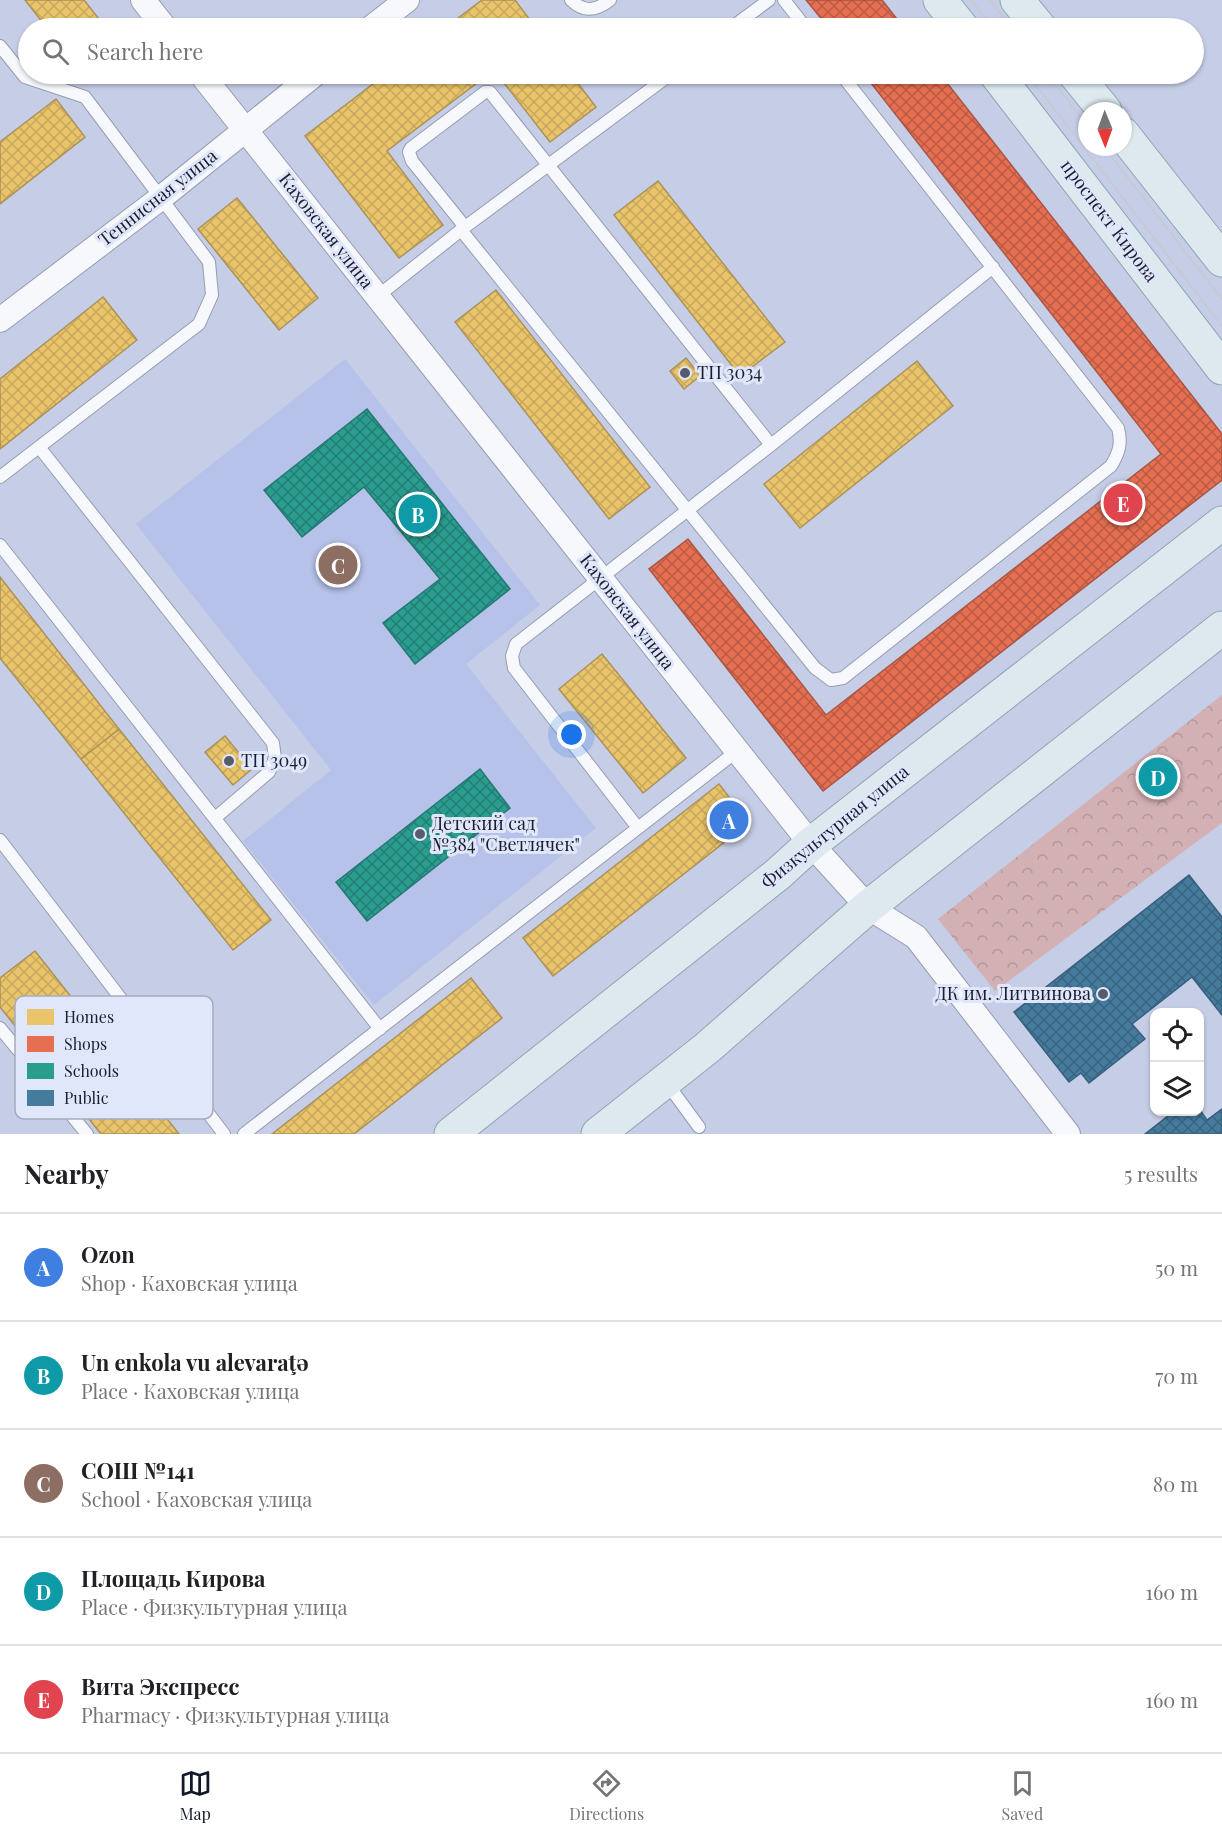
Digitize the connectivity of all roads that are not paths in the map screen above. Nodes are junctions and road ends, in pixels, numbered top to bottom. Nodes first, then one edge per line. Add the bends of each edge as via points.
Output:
1 (143, 0) edge
2 (406, 0) edge
3 (571, 0) edge
4 (610, 0) edge
5 (770, 0) edge
6 (784, 0) edge
7 (940, 0) edge
8 (1017, 0) edge
9 (157, 18) edge
10 (384, 18) edge
11 (745, 18) edge
12 (798, 18) edge
13 (954, 18) edge
14 (1032, 18) edge
15 (0, 46) edge
16 (18, 68) edge
17 (47, 84) edge
18 (209, 84) edge
19 (302, 84) edge
20 (657, 84) edge
21 (849, 84) edge
22 (1004, 84) edge
23 (1083, 84) edge
24 (1098, 102) edge
25 (246, 129) junction
26 (1132, 145) edge
27 (547, 165) junction
28 (162, 196) junction
29 (463, 228) junction
30 (1222, 260) edge
31 (993, 267) junction
32 (378, 296) junction
33 (0, 320) edge
34 (1222, 368) edge
35 (771, 445) junction
36 (39, 447) junction
37 (0, 477) edge
38 (688, 510) junction
39 (1222, 524) edge
40 (0, 545) edge
41 (600, 578) junction
42 (1222, 628) edge
43 (737, 751) junction
44 (215, 818) junction
45 (638, 828) junction
46 (0, 840) edge
47 (811, 844) junction
48 (868, 907) junction
49 (119, 996) edge
50 (0, 1028) edge
51 (380, 1029) junction
52 (15, 1046) edge
53 (666, 1081) junction
54 (75, 1119) edge
55 (213, 1119) edge
56 (699, 1127) dead end
57 (87, 1134) edge
58 (224, 1134) edge
59 (244, 1134) edge
60 (451, 1134) edge
61 (598, 1134) edge
62 (1068, 1134) edge

1 - 9 street
2 - 10 street
3 - 4 lane via 579,8 590,10
5 - 11 lane
6 - 12 lane
7 - 13 main road
8 - 14 main road
15 - 16 lane
17 - 28 lane via 85,96
18 - 25 street, Каховская улица
19 - 25 street, Теннисная улица
20 - 27 lane
21 - 31 lane
22 - 34 main road, проспект Кирова
23 - 24 main road
25 - 28 street, Теннисная улица
25 - 32 street, Каховская улица
26 - 30 main road
27 - 29 lane
27 - 29 lane via 490,92 485,92 411,148 409,157
27 - 35 lane
28 - 33 street, Теннисная улица
28 - 36 lane via 209,262 212,295 199,324
29 - 32 lane
29 - 38 lane
31 - 35 lane
31 - 38 lane via 1118,428 1119,452 1111,466 1093,481 843,678 831,680 815,668
32 - 41 street, Каховская улица
35 - 38 lane
36 - 37 lane
36 - 44 lane via 273,743 275,758 269,772
38 - 41 lane
39 - 47 main road, Физкультурная улица
40 - 44 lane
41 - 43 street, Каховская улица
41 - 45 lane via 516,644 512,656 514,668
42 - 48 main road
43 - 45 lane
43 - 47 street, Каховская улица
44 - 51 lane
45 - 51 lane
46 - 49 lane
47 - 48 street, Каховская улица
47 - 60 main road, Физкультурная улица
48 - 53 main road
48 - 62 street, Каховская улица via 916,937
50 - 52 lane
51 - 59 lane
53 - 56 lane
53 - 61 main road
54 - 57 lane
55 - 58 lane

